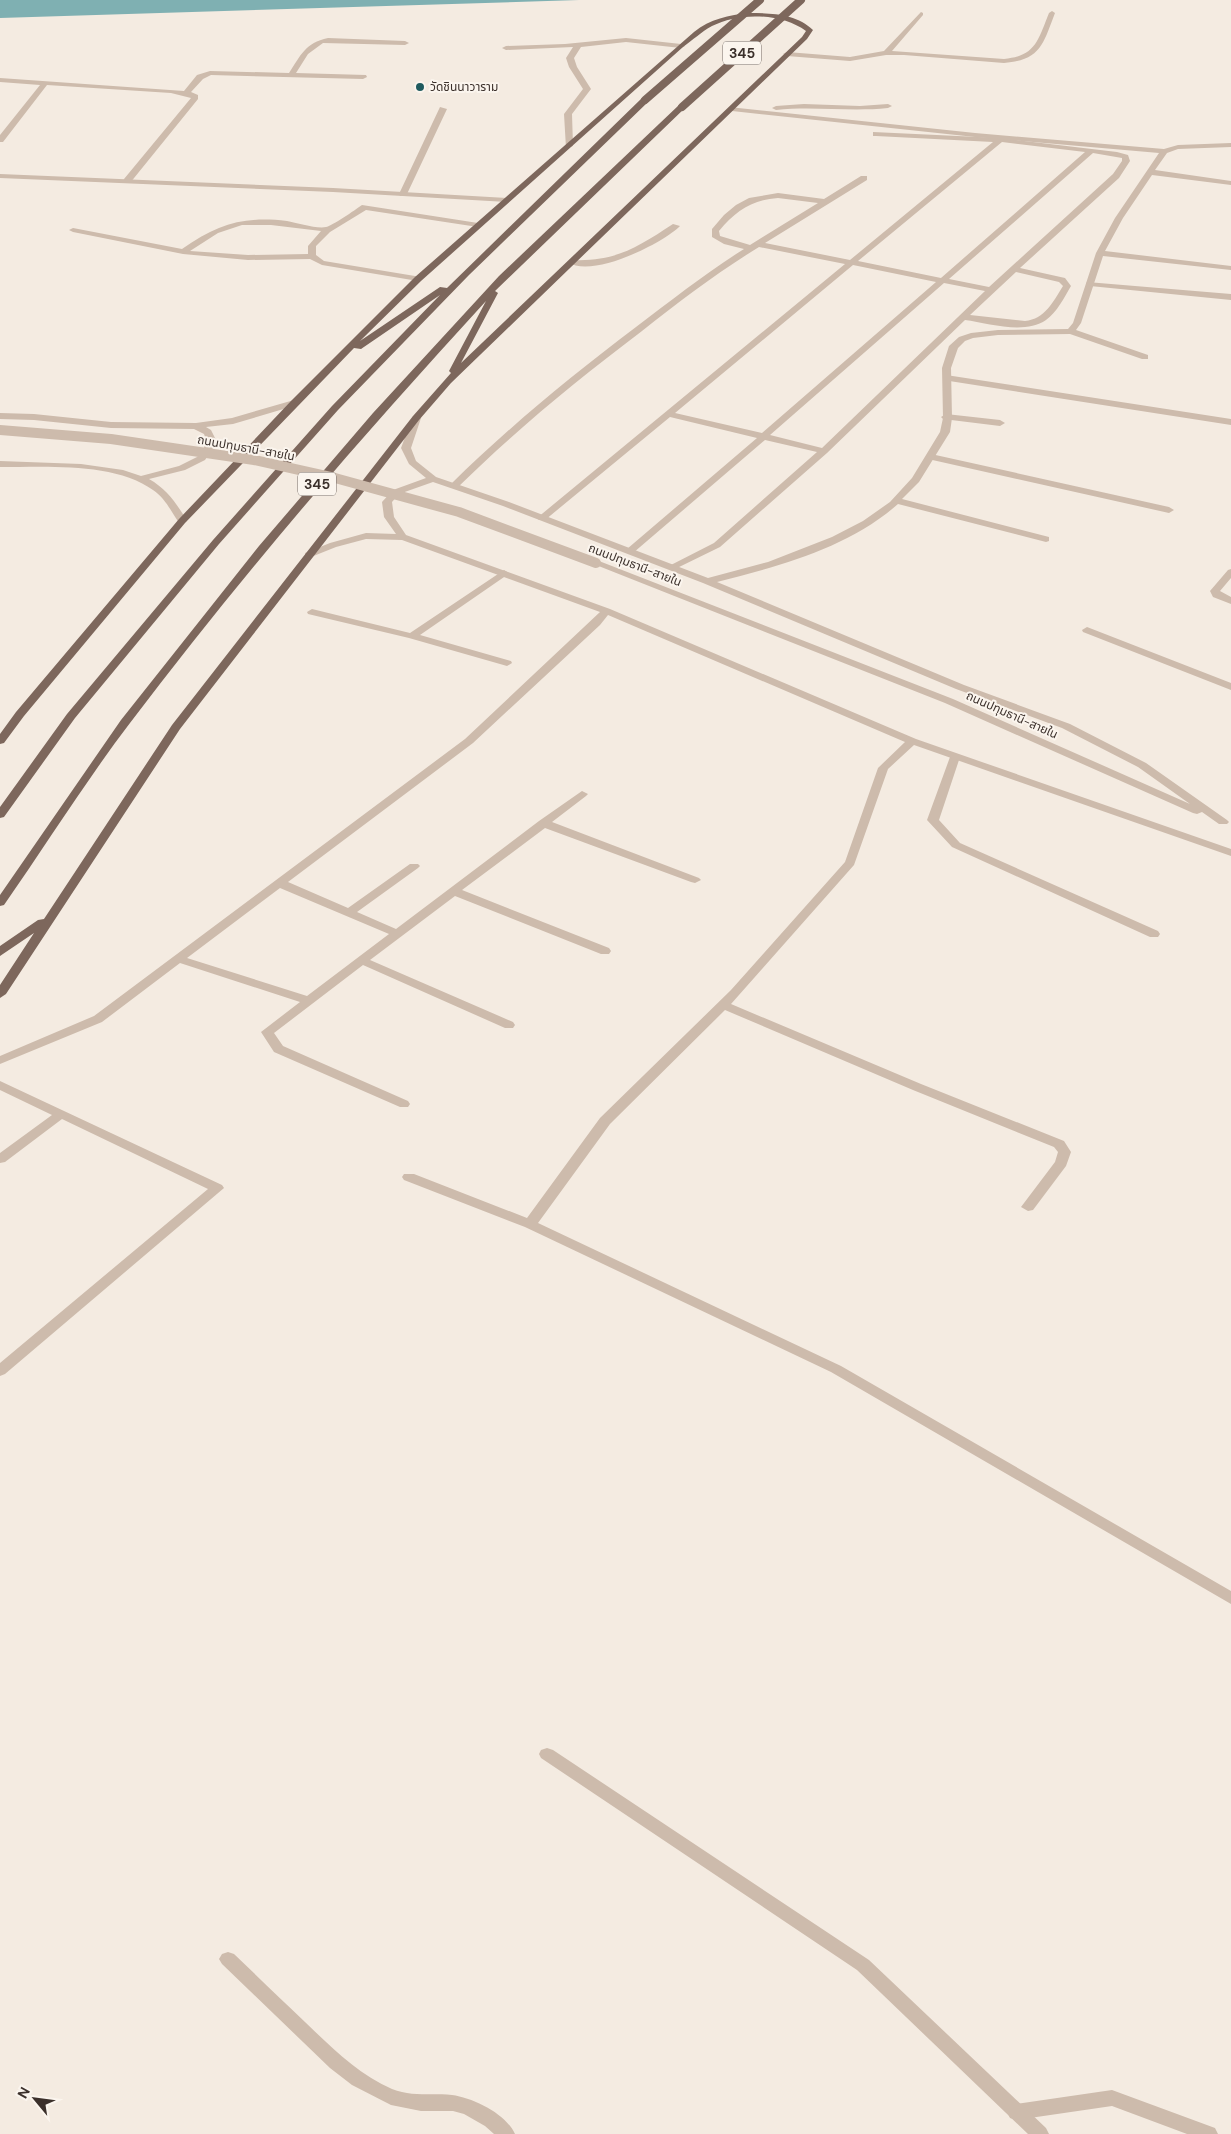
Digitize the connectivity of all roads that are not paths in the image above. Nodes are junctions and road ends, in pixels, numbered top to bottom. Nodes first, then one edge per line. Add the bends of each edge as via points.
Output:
1 (760, 0) edge
2 (801, 0) edge
3 (1052, 13) dead end
4 (921, 14) dead end
5 (405, 43) dead end
6 (579, 44) junction
7 (681, 46) junction
8 (506, 48) dead end
9 (886, 53) junction
10 (787, 54) junction
11 (292, 75) junction
12 (363, 77) dead end
13 (0, 80) edge
14 (45, 83) junction
15 (186, 93) junction
16 (888, 106) dead end
17 (733, 108) junction
18 (443, 109) dead end
19 (0, 122) edge
20 (12, 123) junction
21 (876, 134) dead end
22 (0, 140) edge
23 (1000, 140) junction
24 (1231, 145) edge
25 (569, 146) junction
26 (1091, 151) junction
27 (1164, 151) junction
28 (1150, 172) junction
29 (0, 176) edge
30 (864, 178) dead end
31 (127, 181) junction
32 (1231, 183) edge
33 (367, 192) junction
34 (403, 194) junction
35 (507, 200) junction
36 (825, 202) junction
37 (365, 207) junction
38 (478, 225) junction
39 (676, 226) dead end
40 (73, 230) dead end
41 (327, 230) junction
42 (755, 246) junction
43 (183, 252) junction
44 (1100, 253) junction
45 (312, 256) junction
46 (572, 262) junction
47 (852, 262) junction
48 (1231, 268) edge
49 (1014, 269) junction
50 (466, 273) junction
51 (502, 278) junction
52 (418, 279) junction
53 (942, 280) junction
54 (1090, 284) junction
55 (991, 290) junction
56 (1231, 297) edge
57 (963, 317) junction
58 (1070, 331) junction
59 (1145, 357) dead end
60 (334, 364) junction
61 (946, 378) junction
62 (448, 381) junction
63 (294, 403) junction
64 (669, 414) junction
65 (0, 416) edge
66 (946, 417) junction
67 (416, 418) junction
68 (1231, 422) edge
69 (1000, 423) dead end
70 (196, 426) junction
71 (0, 430) edge
72 (764, 436) junction
73 (824, 451) junction
74 (931, 457) junction
75 (0, 464) edge
76 (140, 479) junction
77 (433, 479) junction
78 (454, 486) junction
79 (896, 501) junction
80 (1169, 510) dead end
81 (542, 518) junction
82 (182, 521) junction
83 (402, 537) junction
84 (1046, 539) dead end
85 (630, 551) junction
86 (308, 555) junction
87 (672, 567) junction
88 (1231, 572) edge
89 (504, 573) junction
90 (707, 581) junction
91 (1231, 601) edge
92 (606, 611) junction
93 (312, 612) dead end
94 (1087, 630) dead end
95 (412, 636) junction
96 (508, 663) dead end
97 (1231, 687) edge
98 (912, 740) junction
99 (0, 741) edge
100 (955, 757) junction
101 (582, 794) dead end
102 (0, 815) edge
103 (543, 823) junction
104 (1227, 824) edge
105 (1231, 853) edge
106 (414, 866) dead end
107 (695, 880) dead end
108 (279, 884) junction
109 (454, 891) junction
110 (0, 903) edge
111 (348, 913) junction
112 (48, 918) junction
113 (397, 933) junction
114 (1154, 934) dead end
115 (605, 951) dead end
116 (0, 952) edge
117 (179, 958) junction
118 (361, 960) junction
119 (0, 994) edge
120 (307, 1000) junction
121 (723, 1005) junction
122 (509, 1025) dead end
123 (0, 1060) edge
124 (0, 1086) edge
125 (404, 1104) dead end
126 (61, 1114) junction
127 (0, 1160) edge
128 (410, 1177) dead end
129 (1028, 1207) dead end
130 (530, 1224) junction
131 (0, 1371) edge
132 (1231, 1598) edge
133 (546, 1754) dead end
134 (228, 1959) dead end
135 (1016, 2112) junction
136 (506, 2134) edge
137 (1039, 2134) edge
138 (1210, 2134) edge

1 - 50 main road, 345, bridge via 645,100
2 - 51 main road, 345, bridge via 682,107
3 - 9 street via 1038,47 1020,60
4 - 9 street
5 - 11 street via 317,41 311,44
6 - 7 street via 626,40
6 - 8 street
6 - 25 street via 570,58 572,67 587,89 568,114
7 - 10 main road via 710,24 726,18 743,15 780,17 803,24 810,30
7 - 25 main road
9 - 10 street via 850,59
10 - 17 main road
11 - 12 street
11 - 15 street via 210,73 200,77
13 - 14 street
14 - 15 street
14 - 20 street
15 - 31 street via 195,97
16 - 17 street via 863,109 808,105
17 - 27 street
17 - 46 main road
18 - 34 street
19 - 20 street
20 - 22 street
21 - 23 street
23 - 26 street
23 - 47 street
24 - 27 street via 1178,146
25 - 35 main road
26 - 49 street via 1117,154 1125,157 1126,161 1116,176
26 - 53 street
27 - 28 street
28 - 32 street
28 - 44 street
29 - 31 street
30 - 36 street
31 - 33 street
33 - 34 street
33 - 37 street
34 - 35 street
35 - 38 main road
36 - 42 street
36 - 42 street via 785,194 747,201 726,216 715,231 716,236 727,242
37 - 38 street
37 - 41 street
38 - 52 main road
39 - 46 street via 629,255 591,264
40 - 43 street
41 - 43 street via 291,224 241,223 217,230
41 - 45 street via 312,246
42 - 47 street
42 - 78 street via 716,270 590,366 502,439
43 - 45 street via 276,260
44 - 48 street
44 - 54 street
45 - 52 street via 322,263
46 - 62 main road
47 - 53 street
47 - 64 street
49 - 55 street
49 - 57 street via 1062,280 1068,286 1051,311 1033,324
50 - 60 main road
50 - 102 main road, 345 via 335,408 216,542 71,716
51 - 62 main road
51 - 110 main road, 345 via 376,415 262,548 126,722
52 - 60 main road
53 - 55 street
53 - 72 street
54 - 56 street
54 - 58 street via 1077,323
55 - 57 street
57 - 73 street
58 - 59 street
58 - 61 street via 978,334 961,339 950,351
60 - 63 main road
61 - 66 street
61 - 68 street
62 - 67 main road
63 - 70 street via 233,421
63 - 82 main road
64 - 72 street
64 - 81 street
65 - 70 street via 110,425
66 - 69 street
66 - 74 street via 946,428
67 - 77 street via 406,448 412,462
67 - 86 main road
70 - 76 street via 208,432 212,442 202,458 182,468
71 - 104 street, ถนนปทุมธานี-สายใน, bridge via 111,439 263,462 459,512 949,701
72 - 73 street
72 - 85 street
73 - 87 street via 718,545
74 - 79 street via 926,468
74 - 80 street
75 - 76 street via 66,465
76 - 82 street via 167,498
77 - 78 street
77 - 83 street via 396,492 387,502 389,517
78 - 81 street
79 - 84 street
79 - 90 street via 850,532 807,552
81 - 85 street
82 - 99 main road
83 - 86 street via 366,536
83 - 89 street
85 - 87 street
86 - 112 main road via 176,727
87 - 90 street
88 - 91 street via 1215,591 1216,595
89 - 92 street
89 - 95 street
90 - 104 street via 960,687 1066,726 1142,765
92 - 98 street
92 - 108 street via 469,741
93 - 95 street
94 - 97 street
95 - 96 street
98 - 100 street
98 - 121 street via 884,768 850,864
100 - 105 street
100 - 114 street via 933,820 956,844
101 - 103 street
103 - 107 street
103 - 109 street
106 - 111 street
108 - 111 street
108 - 117 street
109 - 113 street
109 - 115 street
111 - 113 street
112 - 116 main road
112 - 119 main road
113 - 118 street
117 - 120 street
117 - 123 street via 98,1020
118 - 120 street
118 - 122 street
120 - 125 street via 267,1032 278,1049
121 - 129 street via 1059,1144 1065,1152 1061,1163
121 - 130 street via 605,1121
124 - 126 street
126 - 127 street
126 - 131 street via 217,1188
128 - 130 street
130 - 132 street via 836,1369
133 - 135 street via 862,1965
134 - 136 street via 336,2063 358,2080 391,2096 420,2103 468,2107 491,2120
135 - 137 street
135 - 138 street via 1112,2098

